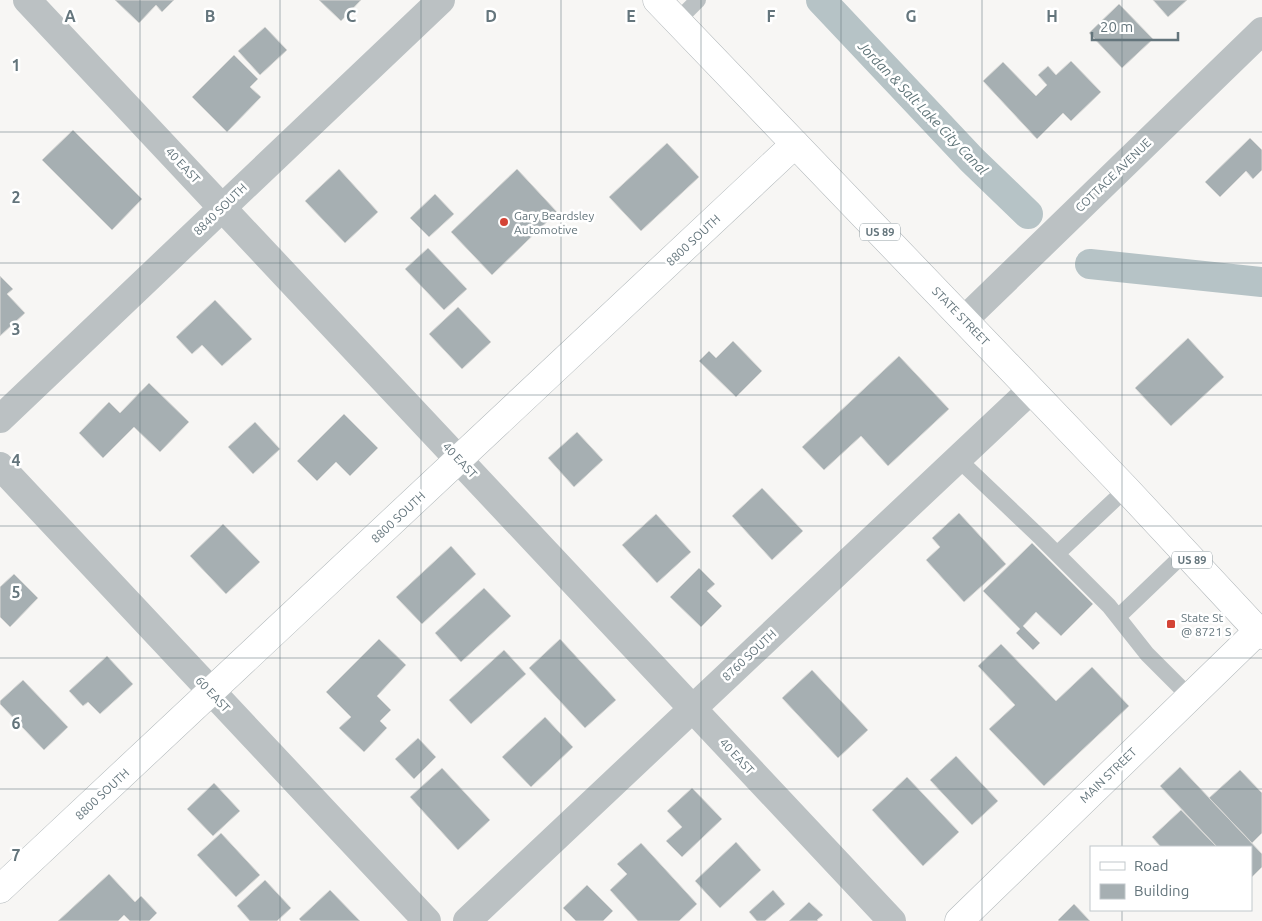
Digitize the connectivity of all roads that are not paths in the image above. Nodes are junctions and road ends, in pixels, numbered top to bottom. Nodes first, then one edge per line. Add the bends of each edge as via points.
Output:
1 (27, 0) edge
2 (441, 0) edge
3 (657, 0) edge
4 (698, 0) edge
5 (677, 21) junction
6 (1262, 31) edge
7 (795, 144) junction
8 (222, 208) junction
9 (964, 320) junction
10 (1031, 390) junction
11 (0, 419) edge
12 (958, 459) junction
13 (459, 460) junction
14 (0, 466) edge
15 (1126, 489) junction
16 (1185, 553) junction
17 (1057, 554) junction
18 (1118, 617) junction
19 (1261, 631) edge
20 (211, 691) junction
21 (1189, 696) junction
22 (693, 708) junction
23 (0, 889) edge
24 (427, 921) edge
25 (467, 921) edge
26 (892, 921) edge
27 (959, 921) edge

1 - 8 street, 40 EAST
2 - 8 street, 8840 SOUTH
3 - 5 street, STATE STREET / US 89
4 - 5 lane
5 - 7 street, STATE STREET / US 89
6 - 9 street, COTTAGE AVENUE
7 - 9 street, STATE STREET / US 89
7 - 13 street, 8800 SOUTH
8 - 11 street, 8840 SOUTH
8 - 13 street, 40 EAST
9 - 10 street, STATE STREET / US 89
10 - 12 street, 8760 SOUTH
10 - 15 street, STATE STREET / US 89
12 - 17 lane
12 - 22 street, 8760 SOUTH
13 - 20 street, 8800 SOUTH
13 - 22 street, 40 EAST
14 - 20 street, 60 EAST
15 - 16 street, STATE STREET / US 89
15 - 17 lane
16 - 18 lane
16 - 19 street, STATE STREET / US 89
17 - 18 lane
18 - 21 lane via 1147,654
19 - 21 street, MAIN STREET
20 - 23 street, 8800 SOUTH
20 - 24 street, 60 EAST
21 - 27 street, MAIN STREET
22 - 25 street, 8760 SOUTH
22 - 26 street, 40 EAST

